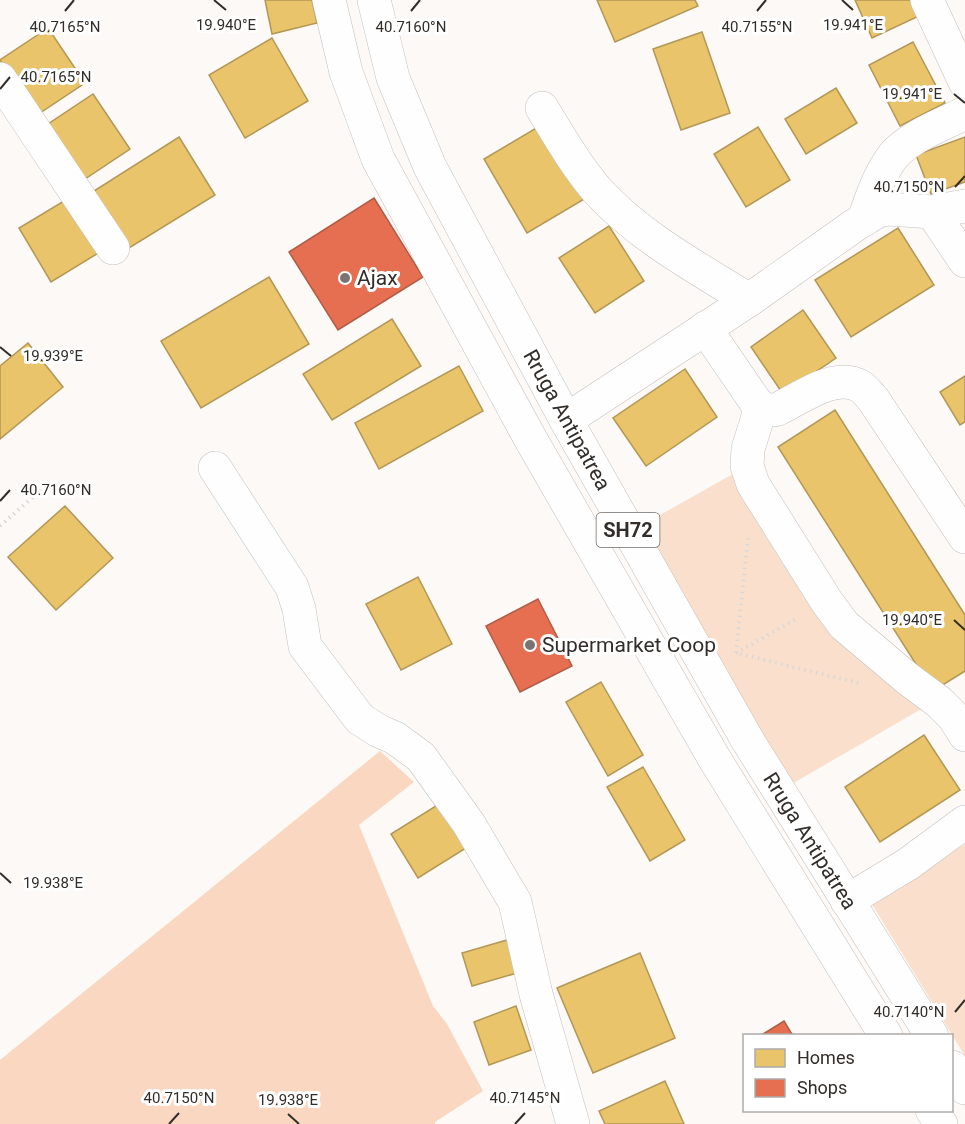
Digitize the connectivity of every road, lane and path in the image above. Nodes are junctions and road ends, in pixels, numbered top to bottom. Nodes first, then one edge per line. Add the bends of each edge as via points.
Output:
1 (329, 0) edge
2 (374, 0) edge
3 (927, 0) edge
4 (0, 80) edge
5 (965, 82) edge
6 (542, 108) dead end
7 (965, 113) edge
8 (965, 206) edge
9 (932, 212) junction
10 (860, 222) junction
11 (113, 248) dead end
12 (965, 261) edge
13 (749, 300) junction
14 (705, 328) junction
15 (761, 407) junction
16 (566, 420) junction
17 (215, 468) dead end
18 (753, 484) junction
19 (42, 490) dead end
20 (0, 526) edge
21 (965, 537) edge
22 (827, 602) junction
23 (736, 653) junction
24 (707, 669) junction
25 (860, 683) dead end
26 (959, 716) edge
27 (965, 822) edge
28 (847, 901) junction
29 (885, 1034) edge
30 (931, 1034) edge
31 (953, 1070) edge
32 (965, 1088) edge
33 (573, 1124) edge

1 - 29 main road, Rruga Antipatrea / SH72 via 346,72 378,159 530,438 714,758
2 - 16 main road, Rruga Antipatrea / SH72 via 393,78 430,167
3 - 5 main road
4 - 11 main road
6 - 13 main road via 583,172 615,207 650,237
7 - 10 main road via 915,138 894,155
8 - 9 main road
9 - 10 main road via 888,209
9 - 12 main road
10 - 13 main road
13 - 14 main road
14 - 15 main road
14 - 16 main road
15 - 18 main road via 748,449 747,466
15 - 21 main road via 778,410 830,383 846,381 861,387 873,399
16 - 24 main road, Rruga Antipatrea / SH72
17 - 33 main road via 292,587 305,646 360,718 421,757 469,824 515,902
18 - 22 main road
18 - 23 path
19 - 20 path
22 - 23 path
22 - 26 main road via 851,632
23 - 24 path
23 - 25 path
24 - 28 main road, Rruga Antipatrea / SH72
27 - 28 main road via 908,864
28 - 30 main road, Rruga Antipatrea / SH72
31 - 32 main road

